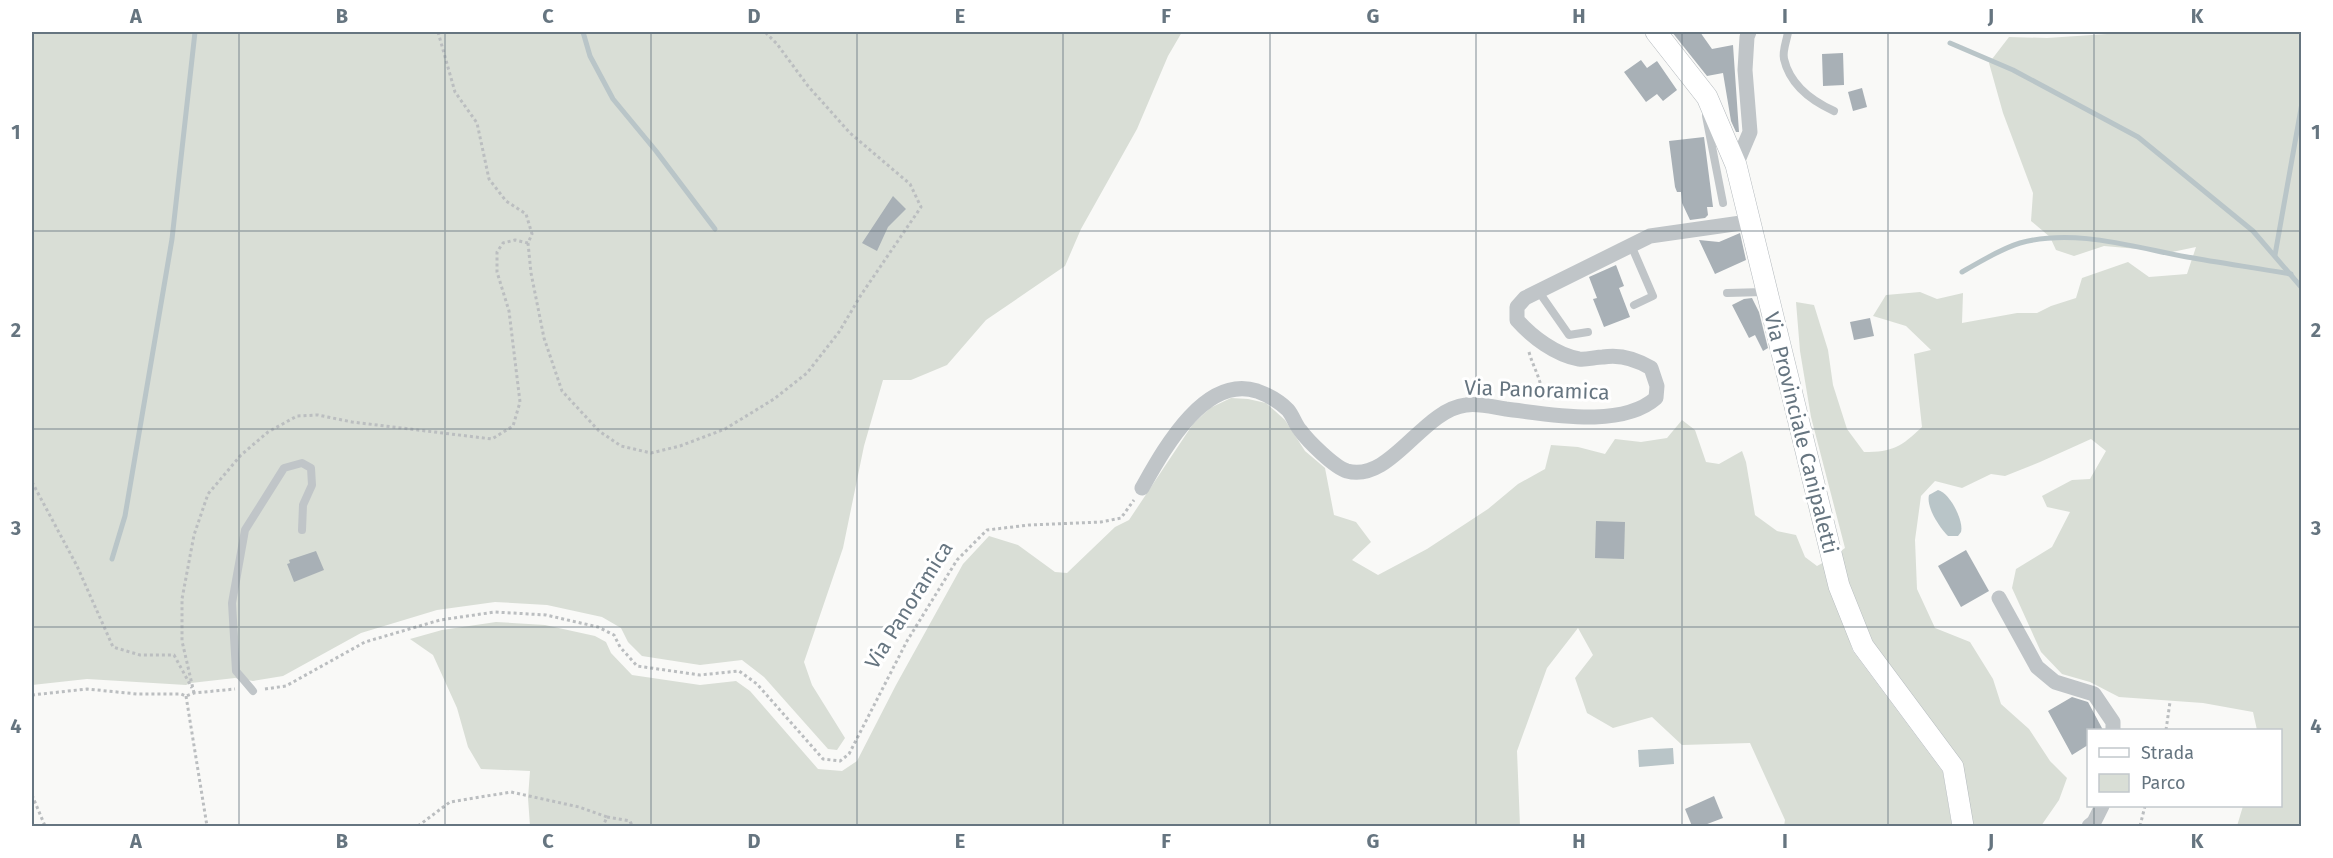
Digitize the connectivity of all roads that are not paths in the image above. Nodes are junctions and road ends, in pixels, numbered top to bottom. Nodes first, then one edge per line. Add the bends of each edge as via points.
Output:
1 (1656, 32) edge
2 (1749, 32) edge
3 (1788, 32) edge
4 (1699, 87) junction
5 (1834, 111) dead end
6 (1736, 165) junction
7 (1723, 203) dead end
8 (1748, 222) junction
9 (1630, 245) junction
10 (1539, 292) junction
11 (1766, 292) junction
12 (1727, 293) dead end
13 (1634, 305) dead end
14 (1588, 332) dead end
15 (1142, 488) road end
16 (302, 530) dead end
17 (1999, 598) dead end
18 (253, 691) road end
19 (2113, 729) edge
20 (2102, 807) edge
21 (1963, 826) edge
22 (2090, 826) edge

1 - 4 main road, Via Provinciale Canipaletti
2 - 6 street via 1745,70 1750,132
3 - 5 lane via 1783,58 1792,78 1812,101
4 - 6 main road, Via Provinciale Canipaletti
4 - 7 lane
6 - 8 main road, Via Provinciale Canipaletti
8 - 9 street via 1650,236
8 - 11 main road, Via Provinciale Canipaletti
9 - 10 street
9 - 13 lane via 1653,296
10 - 14 lane via 1569,335
10 - 15 street, Via Panoramica via 1517,307 1517,320 1527,330 1563,354 1581,359 1611,355 1638,360 1651,368 1656,398 1634,412 1606,416 1566,416 1473,404 1456,406 1440,414 1391,458 1368,471 1347,471 1332,463 1300,431 1287,409 1267,395 1248,388 1225,391 1203,404 1189,419 1165,448
11 - 12 lane
11 - 21 main road, Via Provinciale Canipaletti via 1839,586 1863,646 1953,767
16 - 18 lane via 303,505 312,485 311,468 302,463 284,468 245,530 232,603 236,671
17 - 19 street via 2037,667 2055,682 2094,694 2113,722
20 - 22 street

